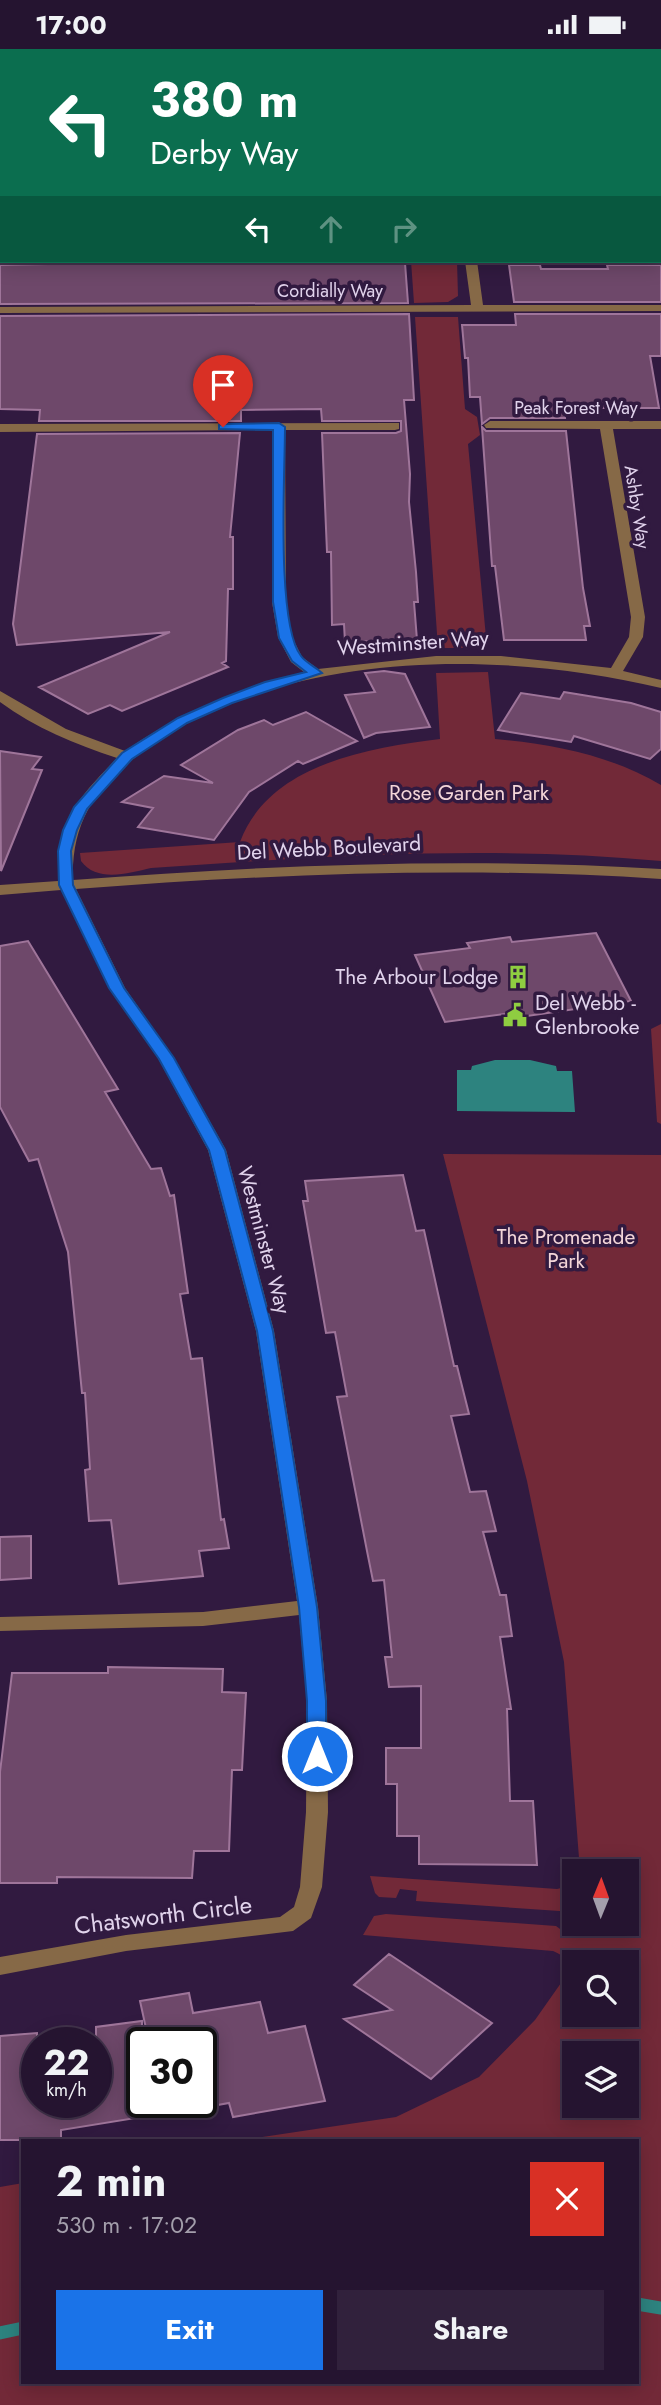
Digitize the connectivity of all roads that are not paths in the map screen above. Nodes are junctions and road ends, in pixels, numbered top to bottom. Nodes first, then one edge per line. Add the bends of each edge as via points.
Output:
1 (471, 263) edge
2 (477, 307) junction
3 (661, 308) edge
4 (0, 310) edge
5 (490, 425) dead end
6 (606, 425) junction
7 (661, 425) edge
8 (395, 426) dead end
9 (279, 427) junction
10 (0, 428) edge
11 (315, 673) junction
12 (615, 673) junction
13 (661, 684) edge
14 (0, 695) edge
15 (127, 756) junction
16 (661, 874) edge
17 (66, 885) junction
18 (0, 890) edge
19 (308, 1607) junction
20 (0, 1625) edge
21 (311, 1887) joint
22 (0, 1966) edge

1 - 2 street
2 - 3 street, Cordially Way
2 - 4 street, Cordially Way
5 - 6 street, Peak Forest Way
6 - 7 street, Peak Forest Way
6 - 12 street, Ashby Way via 638,617 636,637
8 - 9 street
9 - 10 street
9 - 11 street via 279,602 285,638 296,659
11 - 12 street, Westminster Way via 436,660 501,660
11 - 15 street, Westminster Way via 227,700 183,720
12 - 13 street, Westminster Way
14 - 15 street via 53,729
15 - 17 street, Westminster Way via 81,807 70,830
16 - 17 street, Del Webb Boulevard via 399,865
17 - 18 street, Del Webb Boulevard
17 - 19 street, Westminster Way via 117,988 166,1058 217,1150 265,1331
19 - 20 street via 203,1619
19 - 21 street, Westminster Way via 317,1715
21 - 22 street, Chatsworth Circle via 303,1912 285,1924 125,1943

